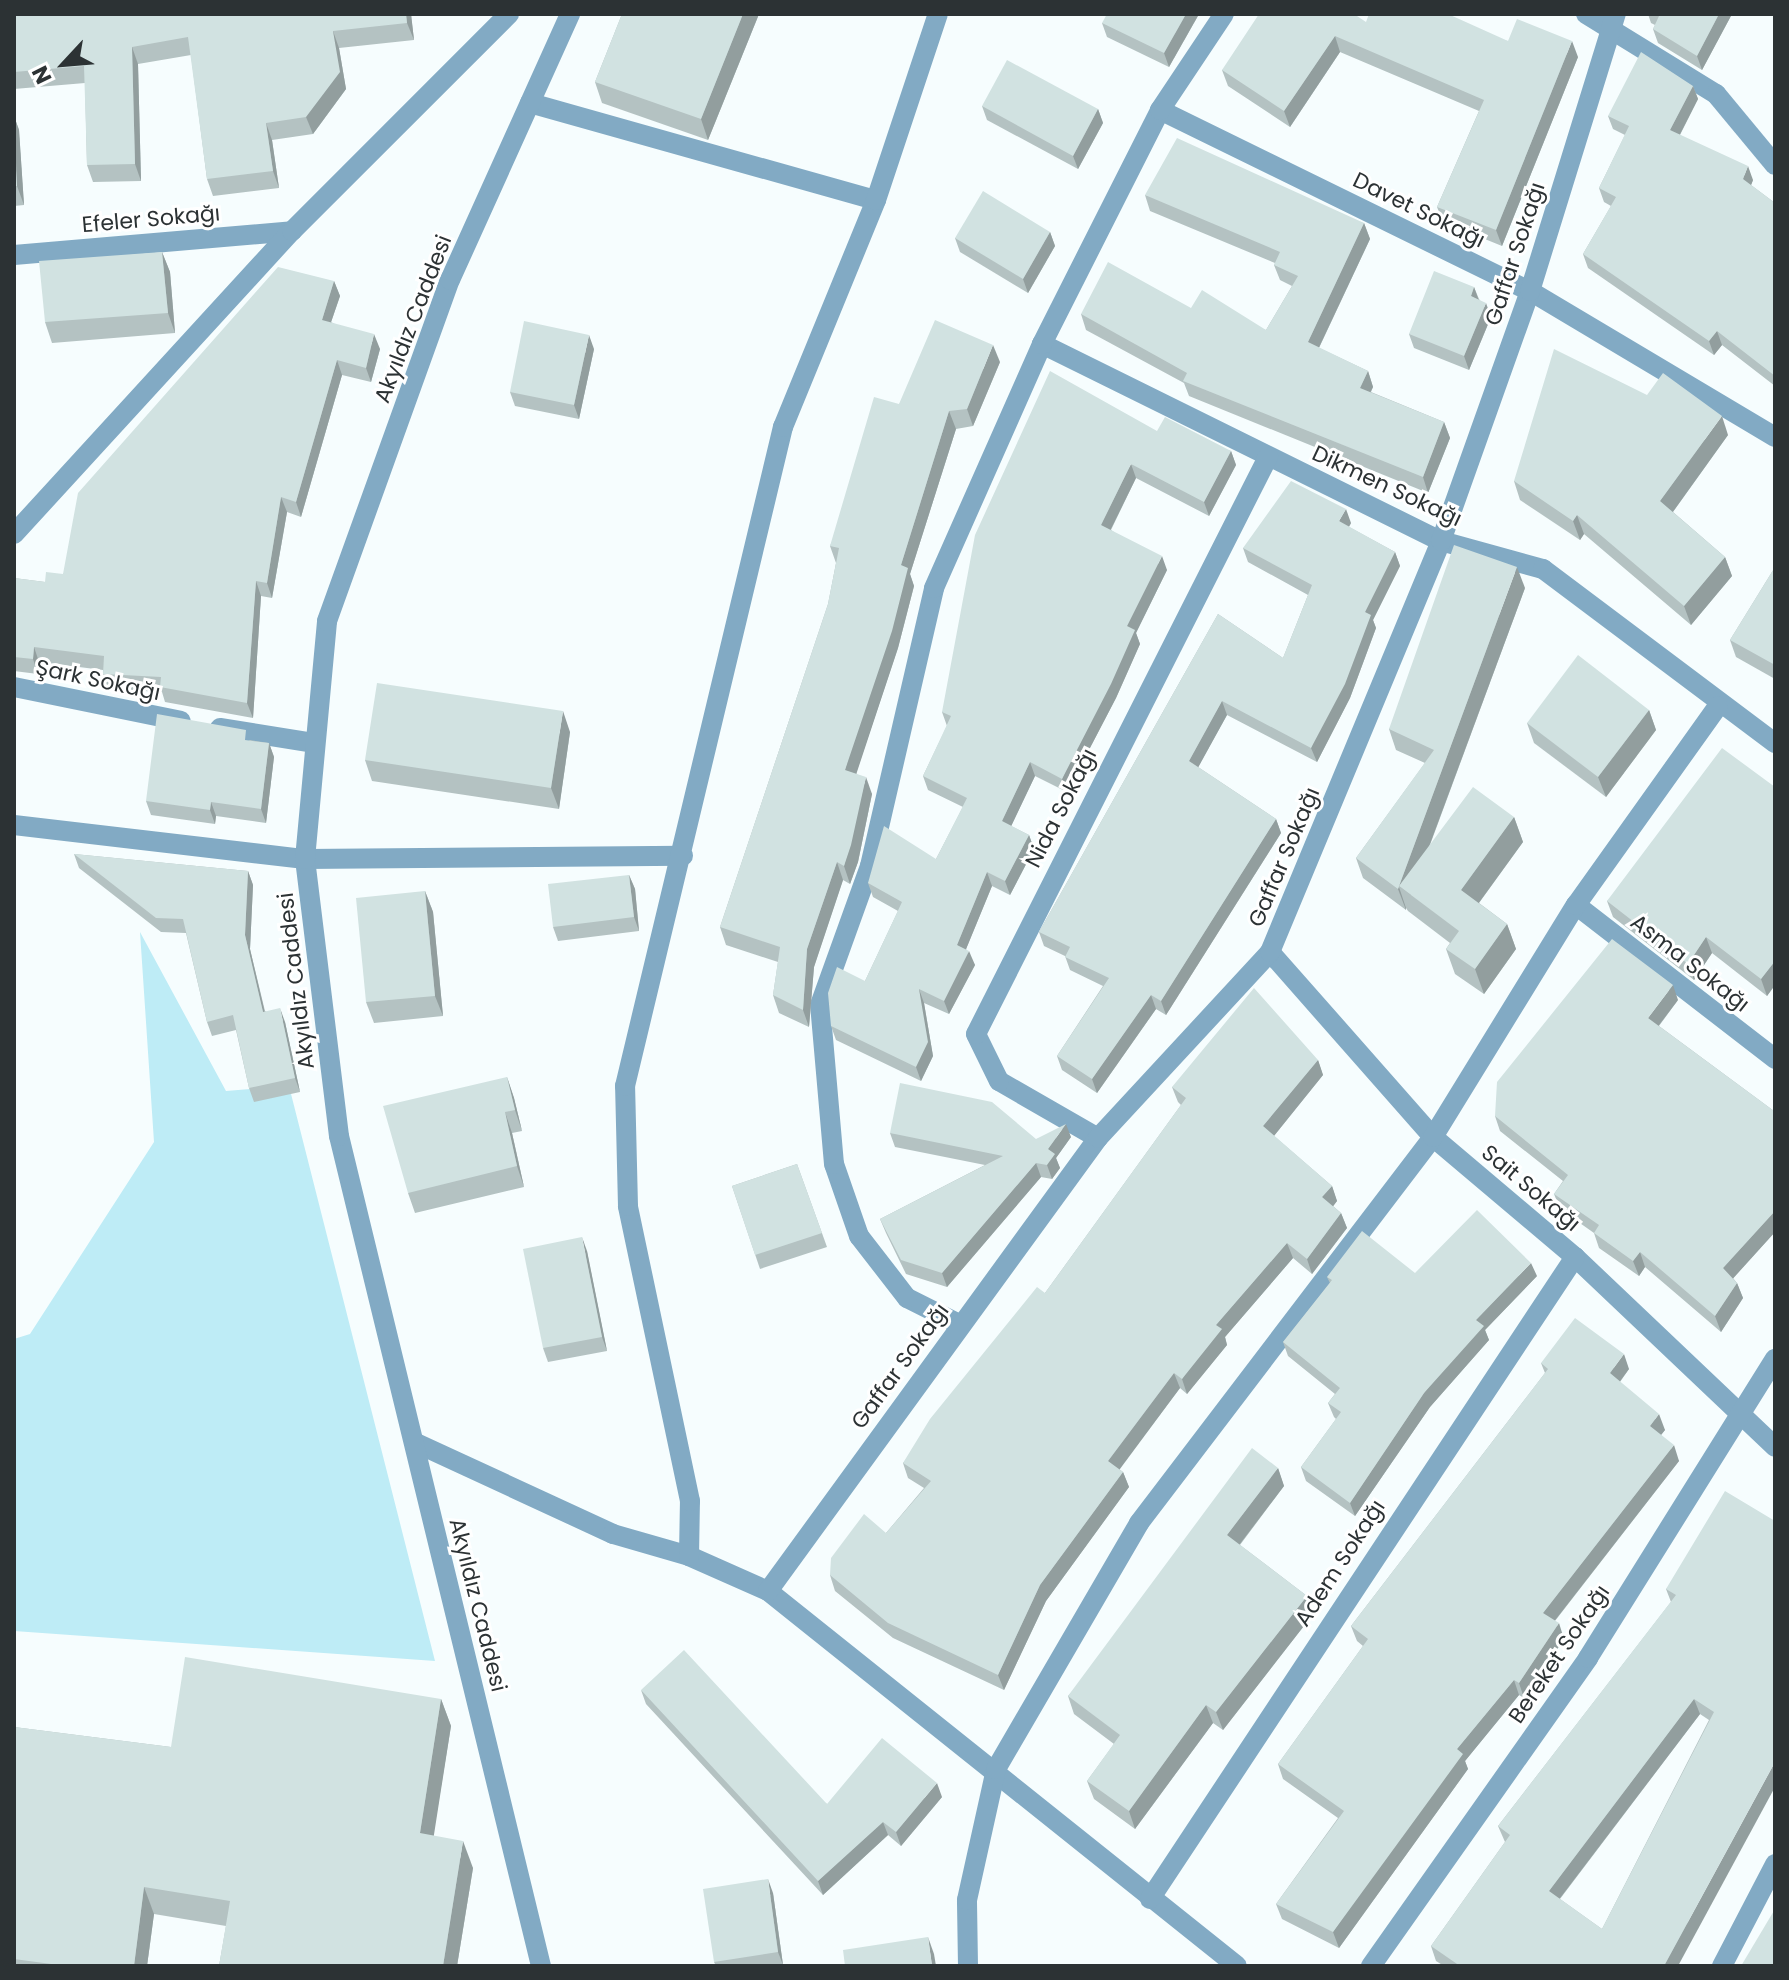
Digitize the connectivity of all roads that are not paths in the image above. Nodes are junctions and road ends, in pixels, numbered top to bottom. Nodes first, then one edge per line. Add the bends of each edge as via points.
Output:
1 (509, 14) edge
2 (570, 14) edge
3 (938, 14) edge
4 (1224, 14) edge
5 (1586, 14) edge
6 (1614, 20) edge
7 (530, 103) junction
8 (1160, 110) junction
9 (1775, 165) edge
10 (876, 200) junction
11 (292, 231) junction
12 (14, 255) edge
13 (1530, 291) junction
14 (1042, 344) junction
15 (1775, 437) edge
16 (1268, 457) junction
17 (14, 534) edge
18 (1441, 541) junction
19 (14, 687) edge
20 (1718, 706) junction
21 (315, 743) junction
22 (1775, 743) edge
23 (14, 825) edge
24 (683, 856) junction
25 (305, 859) junction
26 (1576, 905) junction
27 (1270, 952) junction
28 (1775, 1059) edge
29 (1433, 1137) junction
30 (1098, 1138) junction
31 (1575, 1257) junction
32 (959, 1324) junction
33 (1775, 1359) edge
34 (1738, 1417) junction
35 (414, 1442) junction
36 (1775, 1447) edge
37 (689, 1556) junction
38 (768, 1591) junction
39 (996, 1769) junction
40 (1775, 1864) edge
41 (1150, 1899) junction
42 (541, 1966) edge
43 (968, 1966) edge
44 (1237, 1966) edge
45 (1371, 1966) edge
46 (1722, 1966) edge

1 - 11 street
2 - 7 street, Akyıldız Caddesi
3 - 10 street
4 - 8 street
5 - 6 street
6 - 9 street via 1716,94
6 - 13 street, Gaffar Sokağı
7 - 10 street
7 - 21 street, Akyıldız Caddesi via 450,280 327,621
8 - 13 street, Davet Sokağı
8 - 14 street
10 - 24 street via 783,427 745,564
11 - 12 street, Efeler Sokağı
11 - 17 street
13 - 15 street, Davet Sokağı
13 - 18 street, Gaffar Sokağı
14 - 16 street, Dikmen Sokağı
14 - 32 street via 934,588 870,866 820,1005 834,1164 859,1236 907,1298
16 - 18 street, Dikmen Sokağı
16 - 30 street, Nida Sokağı via 976,1034 999,1081
18 - 20 street, Dikmen Sokağı via 1543,569
18 - 27 street, Gaffar Sokağı
19 - 21 street, Şark Sokağı
20 - 22 street, Dikmen Sokağı
20 - 26 street
21 - 25 street, Akyıldız Caddesi
23 - 25 street
24 - 25 street
24 - 37 street via 635,1032 623,1146 690,1501
25 - 35 street, Akyıldız Caddesi via 339,1136
26 - 28 street, Asma Sokağı
26 - 29 street
27 - 29 street, Sait Sokağı
27 - 30 street, Gaffar Sokağı
29 - 31 street, Sait Sokağı
29 - 39 street via 1139,1523
30 - 32 street, Gaffar Sokağı
31 - 34 street, Sait Sokağı
31 - 41 street, Adem Sokağı
32 - 38 street, Gaffar Sokağı
33 - 34 street, Bereket Sokağı
34 - 36 street, Sait Sokağı
34 - 45 street, Bereket Sokağı via 1588,1658
35 - 37 street via 613,1534
35 - 42 street, Akyıldız Caddesi
37 - 38 street
38 - 39 street
39 - 41 street
39 - 43 street via 967,1900
40 - 46 street
41 - 44 street

